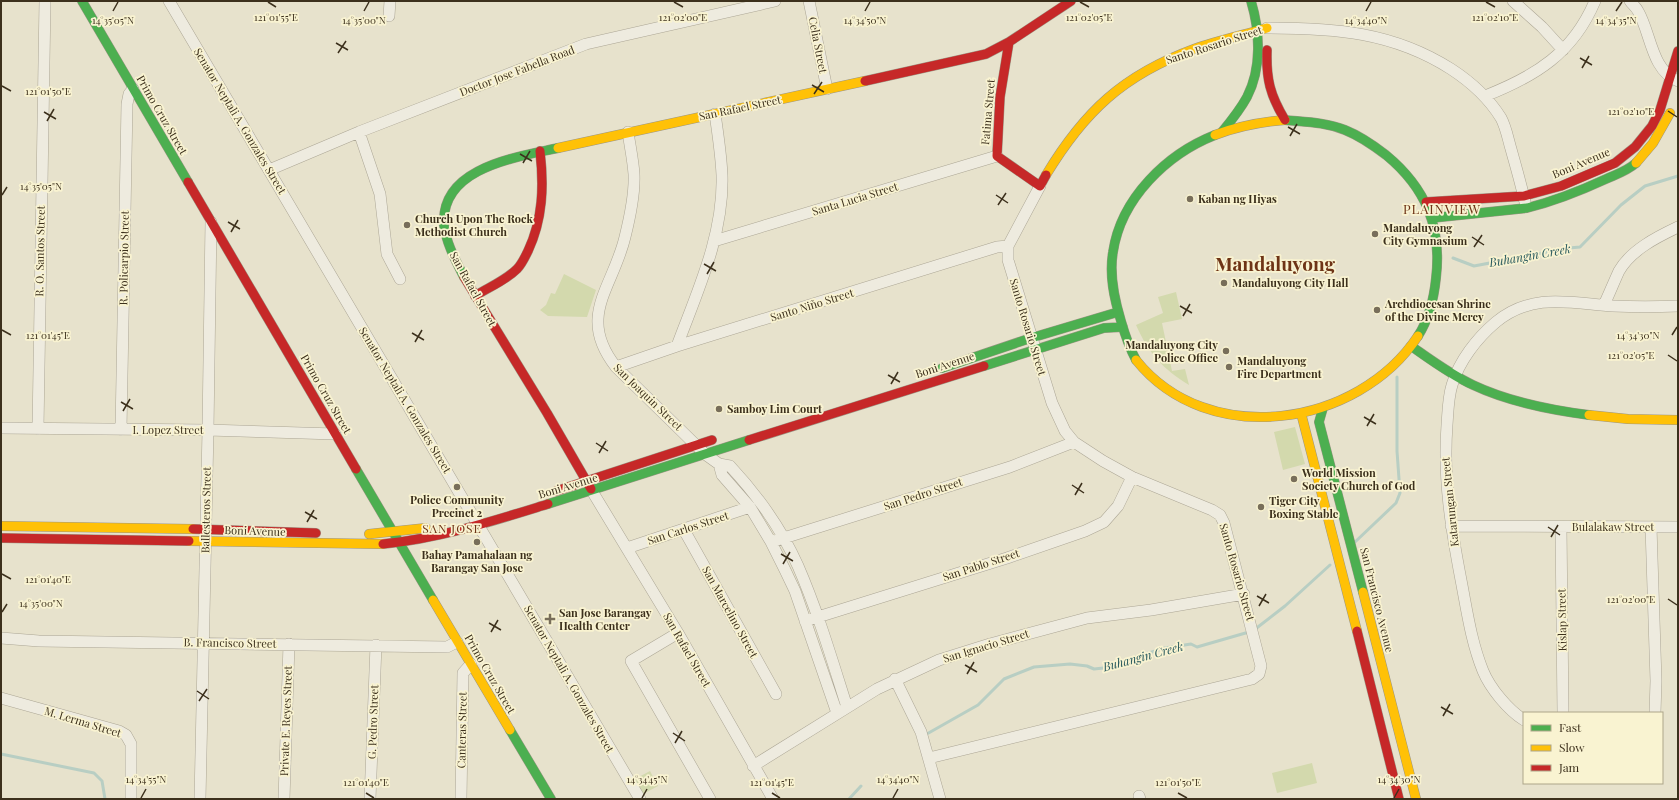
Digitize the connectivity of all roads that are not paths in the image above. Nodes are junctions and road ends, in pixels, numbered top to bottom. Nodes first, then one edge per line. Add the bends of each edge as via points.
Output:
1 (45, 1) edge
2 (82, 1) edge
3 (169, 1) edge
4 (390, 1) edge
5 (775, 1) edge
6 (809, 1) edge
7 (1071, 1) edge
8 (1251, 1) edge
9 (1513, 1) edge
10 (1595, 1) edge
11 (1630, 1) edge
12 (1639, 6) edge
13 (389, 16) dead end
14 (1265, 31) junction
15 (1009, 42) junction
16 (1563, 50) junction
17 (1678, 51) edge
18 (1674, 79) edge
19 (134, 89) junction
20 (827, 89) junction
21 (1485, 96) junction
22 (1673, 105) dead end
23 (715, 114) junction
24 (1285, 120) junction
25 (359, 132) junction
26 (628, 132) junction
27 (1222, 132) junction
28 (540, 151) junction
29 (997, 156) junction
30 (269, 170) junction
31 (1040, 186) junction
32 (1524, 196) junction
33 (1426, 202) junction
34 (1527, 208) junction
35 (1432, 218) junction
36 (211, 222) junction
37 (1678, 227) edge
38 (714, 241) junction
39 (1008, 246) junction
40 (400, 279) dead end
41 (475, 296) junction
42 (1604, 305) junction
43 (1678, 306) edge
44 (1118, 312) junction
45 (1123, 327) junction
46 (1031, 338) junction
47 (677, 346) junction
48 (1411, 346) junction
49 (1035, 350) junction
50 (616, 367) junction
51 (932, 371) dead end
52 (1455, 376) junction
53 (1323, 408) junction
54 (1301, 413) junction
55 (1678, 420) edge
56 (1, 428) edge
57 (38, 429) junction
58 (121, 430) junction
59 (208, 430) junction
60 (335, 434) junction
61 (718, 439) dead end
62 (1074, 442) junction
63 (697, 445) junction
64 (705, 454) junction
65 (719, 464) junction
66 (1132, 477) junction
67 (587, 481) junction
68 (592, 491) junction
69 (546, 494) dead end
70 (750, 507) junction
71 (498, 510) dead end
72 (476, 521) junction
73 (1, 526) edge
74 (1451, 526) junction
75 (1561, 527) junction
76 (1650, 527) junction
77 (1678, 527) edge
78 (684, 530) junction
79 (323, 533) dead end
80 (392, 533) junction
81 (361, 534) dead end
82 (205, 535) junction
83 (1, 538) edge
84 (784, 538) junction
85 (771, 542) junction
86 (399, 543) junction
87 (627, 548) junction
88 (1244, 594) junction
89 (818, 617) junction
90 (805, 620) junction
91 (678, 633) junction
92 (1, 638) edge
93 (202, 642) junction
94 (457, 642) junction
95 (289, 644) junction
96 (376, 645) junction
97 (471, 664) junction
98 (896, 679) junction
99 (776, 694) dead end
100 (1, 698) edge
101 (847, 707) junction
102 (1563, 712) edge
103 (1655, 712) edge
104 (837, 713) junction
105 (1523, 719) edge
106 (929, 758) junction
107 (754, 766) junction
108 (131, 799) edge
109 (200, 799) edge
110 (284, 799) edge
111 (370, 799) edge
112 (461, 799) edge
113 (551, 799) edge
114 (640, 799) edge
115 (710, 799) edge
116 (773, 799) edge
117 (940, 799) edge
118 (1399, 799) edge
119 (1416, 799) edge

1 - 57 street, R. O. Santos Street
2 - 19 main road, Primo Cruz Street
3 - 30 street, Senator Neptali A. Gonzales Street
4 - 13 street
5 - 25 street, Doctor Jose Fabella Road via 586,44
6 - 20 street, Celia Street
7 - 15 main road, San Rafael Street
8 - 14 main road
9 - 16 street
10 - 16 street via 1581,28
11 - 12 street
12 - 18 street via 1658,62
14 - 21 street, Santo Rosario Street via 1310,28 1361,34 1397,42 1434,58 1466,79
14 - 24 main road via 1266,78 1269,90
14 - 27 main road via 1253,83 1247,97
14 - 31 main road, Santo Rosario Street via 1194,49 1158,64 1127,82 1082,123 1062,148
15 - 20 main road, San Rafael Street via 986,54
15 - 29 main road, Fatima Street via 1000,97
16 - 21 street via 1536,72
17 - 18 main road, Boni Avenue
18 - 32 main road, Boni Avenue via 1652,126 1635,147 1615,163 1561,186
19 - 36 main road, Primo Cruz Street
19 - 58 street, R. Policarpio Street via 129,94 127,104
20 - 23 main road, San Rafael Street
21 - 32 street, Santo Rosario Street via 1504,126
22 - 34 main road via 1660,135 1629,168 1567,195
23 - 26 main road, San Rafael Street
23 - 38 street via 722,176 720,211
24 - 27 main road via 1256,123
24 - 33 main road via 1330,125 1365,140 1403,169
25 - 30 street, Doctor Jose Fabella Road
25 - 40 street via 380,194 387,254
26 - 28 main road, San Rafael Street
26 - 50 street, San Joaquin Street via 634,174 633,196 624,239 602,297 597,318 599,339
27 - 44 main road via 1173,160 1146,184 1125,216 1118,229 1112,262 1114,298
28 - 41 main road via 542,195 539,222 532,243 517,269
28 - 41 main road, San Rafael Street via 483,168 456,188 448,201 444,214 444,229 454,258
29 - 31 main road, Fatima Street
29 - 38 street, Santa Lucia Street
30 - 72 street, Senator Neptali A. Gonzales Street
31 - 39 street, Santo Rosario Street
32 - 33 main road, Boni Avenue
32 - 34 street, Santo Rosario Street
33 - 35 main road
34 - 35 main road
35 - 48 main road via 1438,249 1435,287 1428,316
36 - 59 street, Ballesteros Street
36 - 60 main road, Primo Cruz Street
37 - 42 street via 1662,234 1636,252 1620,270
38 - 47 street
39 - 46 street, Santo Rosario Street via 1011,274
39 - 47 street, Santo Niño Street via 997,247
41 - 67 main road, San Rafael Street
42 - 43 street, Katarungan Street
42 - 52 street, Katarungan Street via 1550,301 1531,304 1517,310 1496,322 1480,338 1465,357
44 - 45 main road
44 - 46 main road, Boni Avenue
45 - 49 main road, Boni Avenue via 1104,328
45 - 54 main road via 1136,359 1147,373 1177,397 1191,404 1218,412 1246,416 1272,417
46 - 49 street, Santo Rosario Street
46 - 51 main road, Boni Avenue
47 - 50 street, Santo Niño Street
48 - 52 main road
48 - 53 main road via 1385,373 1365,388
49 - 62 street, Santo Rosario Street via 1058,419
49 - 64 main road, Boni Avenue
50 - 63 street, San Joaquin Street
52 - 55 main road via 1495,394 1541,406 1597,415
52 - 74 street, Katarungan Street via 1451,387 1445,450
53 - 54 main road
53 - 119 main road, San Francisco Avenue via 1320,422
54 - 118 main road via 1360,637
56 - 57 street, I. Lopez Street
57 - 58 street, I. Lopez Street
58 - 59 street, I. Lopez Street
59 - 60 street, I. Lopez Street
59 - 82 street, Ballesteros Street
60 - 80 main road, Primo Cruz Street
61 - 63 main road, Boni Avenue
62 - 66 street, Santo Rosario Street
62 - 84 street, San Pedro Street via 1010,467
63 - 64 street, San Joaquin Street
63 - 67 main road, Boni Avenue
64 - 65 street, San Joaquin Street
64 - 68 main road, Boni Avenue
65 - 70 street, San Joaquin Street via 722,476
65 - 84 street, San Joaquin Street via 730,466 748,486
66 - 88 street, Santo Rosario Street via 1220,515
66 - 89 street, San Pablo Street via 1118,506 1109,517 1085,531
67 - 68 main road, San Rafael Street
67 - 69 main road, Boni Avenue
68 - 72 main road, Boni Avenue
68 - 87 street, San Rafael Street
70 - 78 street, San Carlos Street
70 - 85 street, San Joaquin Street
71 - 72 main road, Boni Avenue
72 - 80 main road, Boni Avenue
72 - 86 main road, Boni Avenue via 440,536
72 - 114 street, Senator Neptali A. Gonzales Street
73 - 82 main road, Boni Avenue
74 - 75 street, Bulalakaw Street
74 - 105 street, Katarungan Street via 1470,631 1483,672 1502,701
75 - 76 street, Bulalakaw Street
75 - 102 street, Kislap Street
76 - 77 street, Bulalakaw Street
76 - 103 street
78 - 87 street, San Carlos Street
78 - 99 street, San Marcelino Street
79 - 82 main road, Boni Avenue
80 - 81 main road, Boni Avenue
80 - 86 main road, Primo Cruz Street
82 - 83 main road, Boni Avenue
82 - 86 main road, Boni Avenue via 376,546
82 - 93 street, Ballesteros Street
84 - 85 street, San Pedro Street
84 - 89 street, San Joaquin Street via 798,565
85 - 90 street, San Joaquin Street
86 - 94 main road, Primo Cruz Street
87 - 91 street, San Rafael Street
88 - 98 street, San Ignacio Street via 1086,618 953,655
88 - 106 street, Santo Rosario Street via 1262,666 1259,674 1252,679
89 - 90 street, San Pablo Street
89 - 101 street, San Joaquin Street
90 - 104 street, San Joaquin Street
91 - 107 street, San Rafael Street
91 - 115 street via 630,661
92 - 93 street, B. Francisco Street via 39,641
93 - 95 street, B. Francisco Street
93 - 109 street, Ballesteros Street
94 - 96 street, B. Francisco Street via 447,647
94 - 97 main road, Primo Cruz Street
95 - 96 street, B. Francisco Street
95 - 110 street, Private E. Reyes Street
96 - 111 street, G. Pedro Street
97 - 112 street, Canteras Street via 463,673
97 - 113 main road, Primo Cruz Street
98 - 101 street, San Ignacio Street
98 - 106 street
100 - 108 street, M. Lerma Street via 126,735 131,744
101 - 104 street, San Ignacio Street
104 - 107 street, San Ignacio Street
106 - 117 street
107 - 116 street, San Rafael Street

